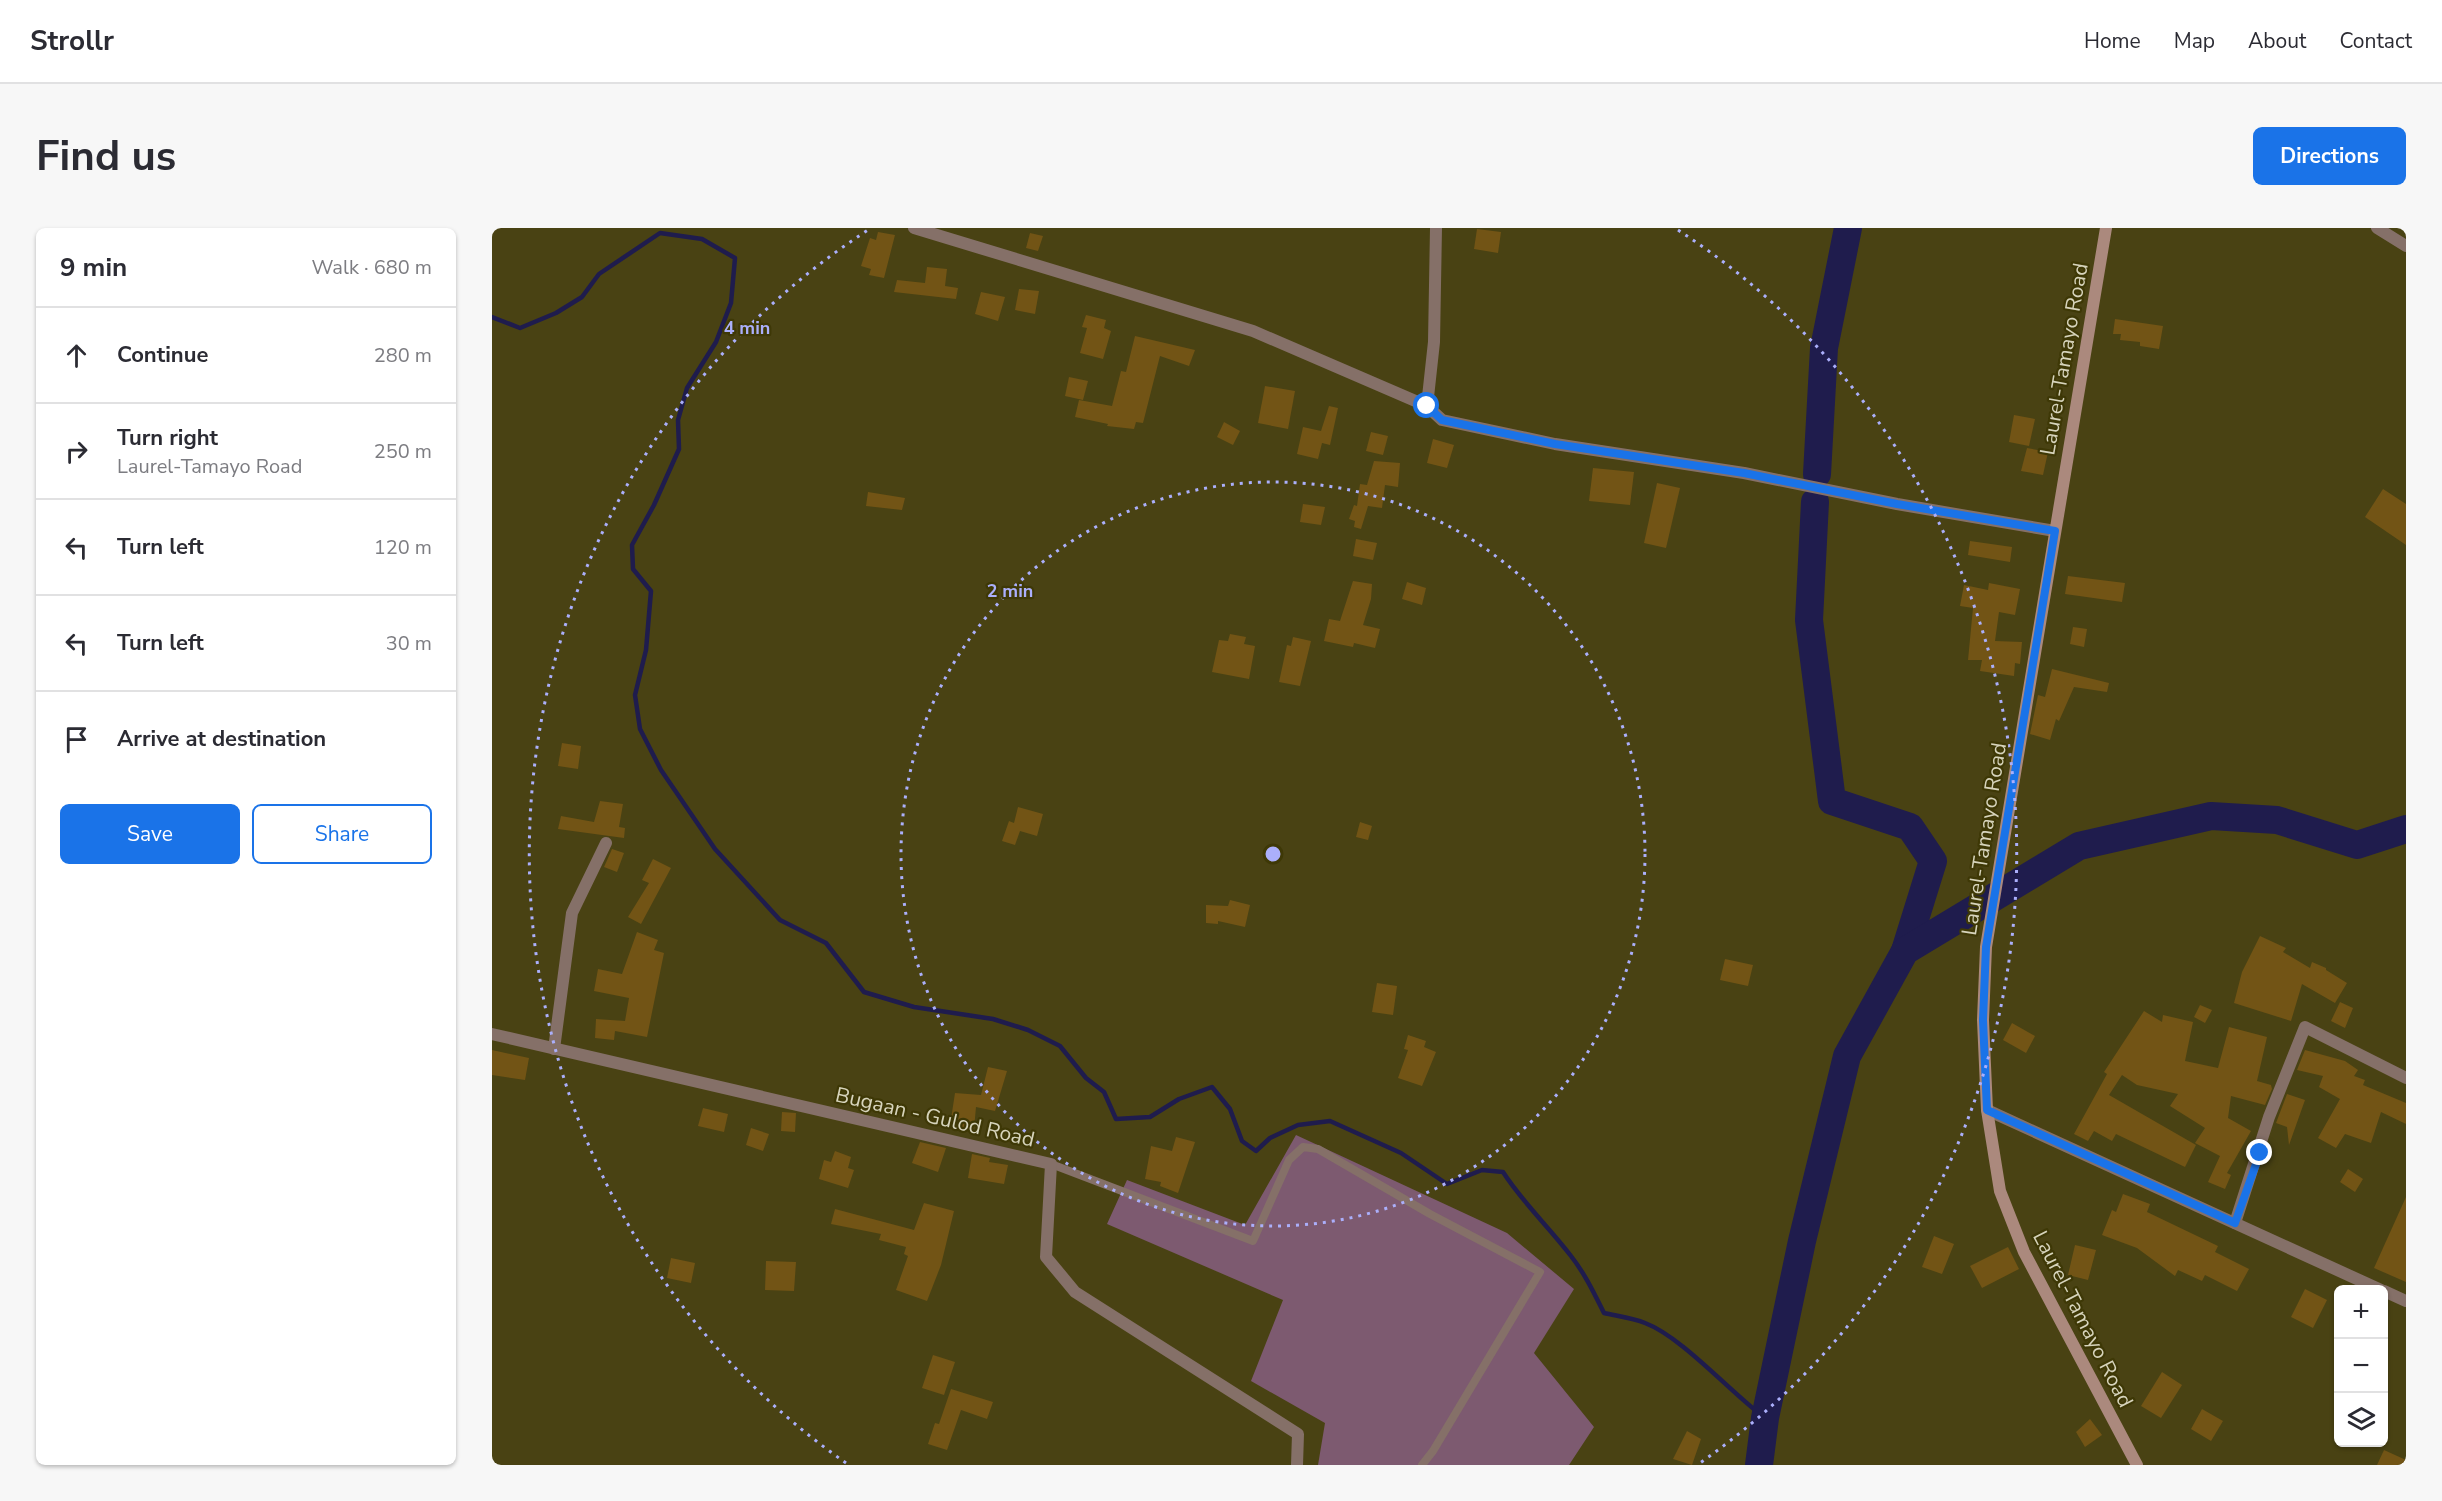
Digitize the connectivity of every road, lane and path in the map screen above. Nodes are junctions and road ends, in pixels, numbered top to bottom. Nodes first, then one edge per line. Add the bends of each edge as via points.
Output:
1 (914, 228) edge
2 (1436, 228) edge
3 (2106, 228) edge
4 (2377, 228) edge
5 (2406, 246) edge
6 (1427, 406) junction
7 (2055, 531) junction
8 (606, 843) dead end
9 (492, 1034) edge
10 (554, 1048) junction
11 (2406, 1078) edge
12 (1987, 1110) junction
13 (1051, 1164) junction
14 (2235, 1223) junction
15 (2371, 1285) edge
16 (2388, 1293) edge
17 (2406, 1301) edge
18 (1297, 1465) edge
19 (1422, 1465) edge
20 (2137, 1465) edge

1 - 6 street via 1253,332
2 - 6 street via 1434,342
3 - 7 main road, Laurel-Tamayo Road
4 - 5 street
6 - 7 street via 1442,420 1555,444 1744,473
7 - 12 main road, Laurel-Tamayo Road via 1986,947 1983,1020
8 - 10 street via 572,913
9 - 10 street, Bugaan - Gulod Road
10 - 13 street, Bugaan - Gulod Road
11 - 14 street via 2305,1027 2269,1117
12 - 14 street
12 - 20 main road, Laurel-Tamayo Road via 2000,1191 2024,1252
13 - 18 street, Bugaan - Gulod Road via 1046,1257 1075,1292 1298,1434
13 - 19 lane via 1253,1242 1289,1160 1304,1148 1318,1149 1540,1272
14 - 15 street
16 - 17 street

